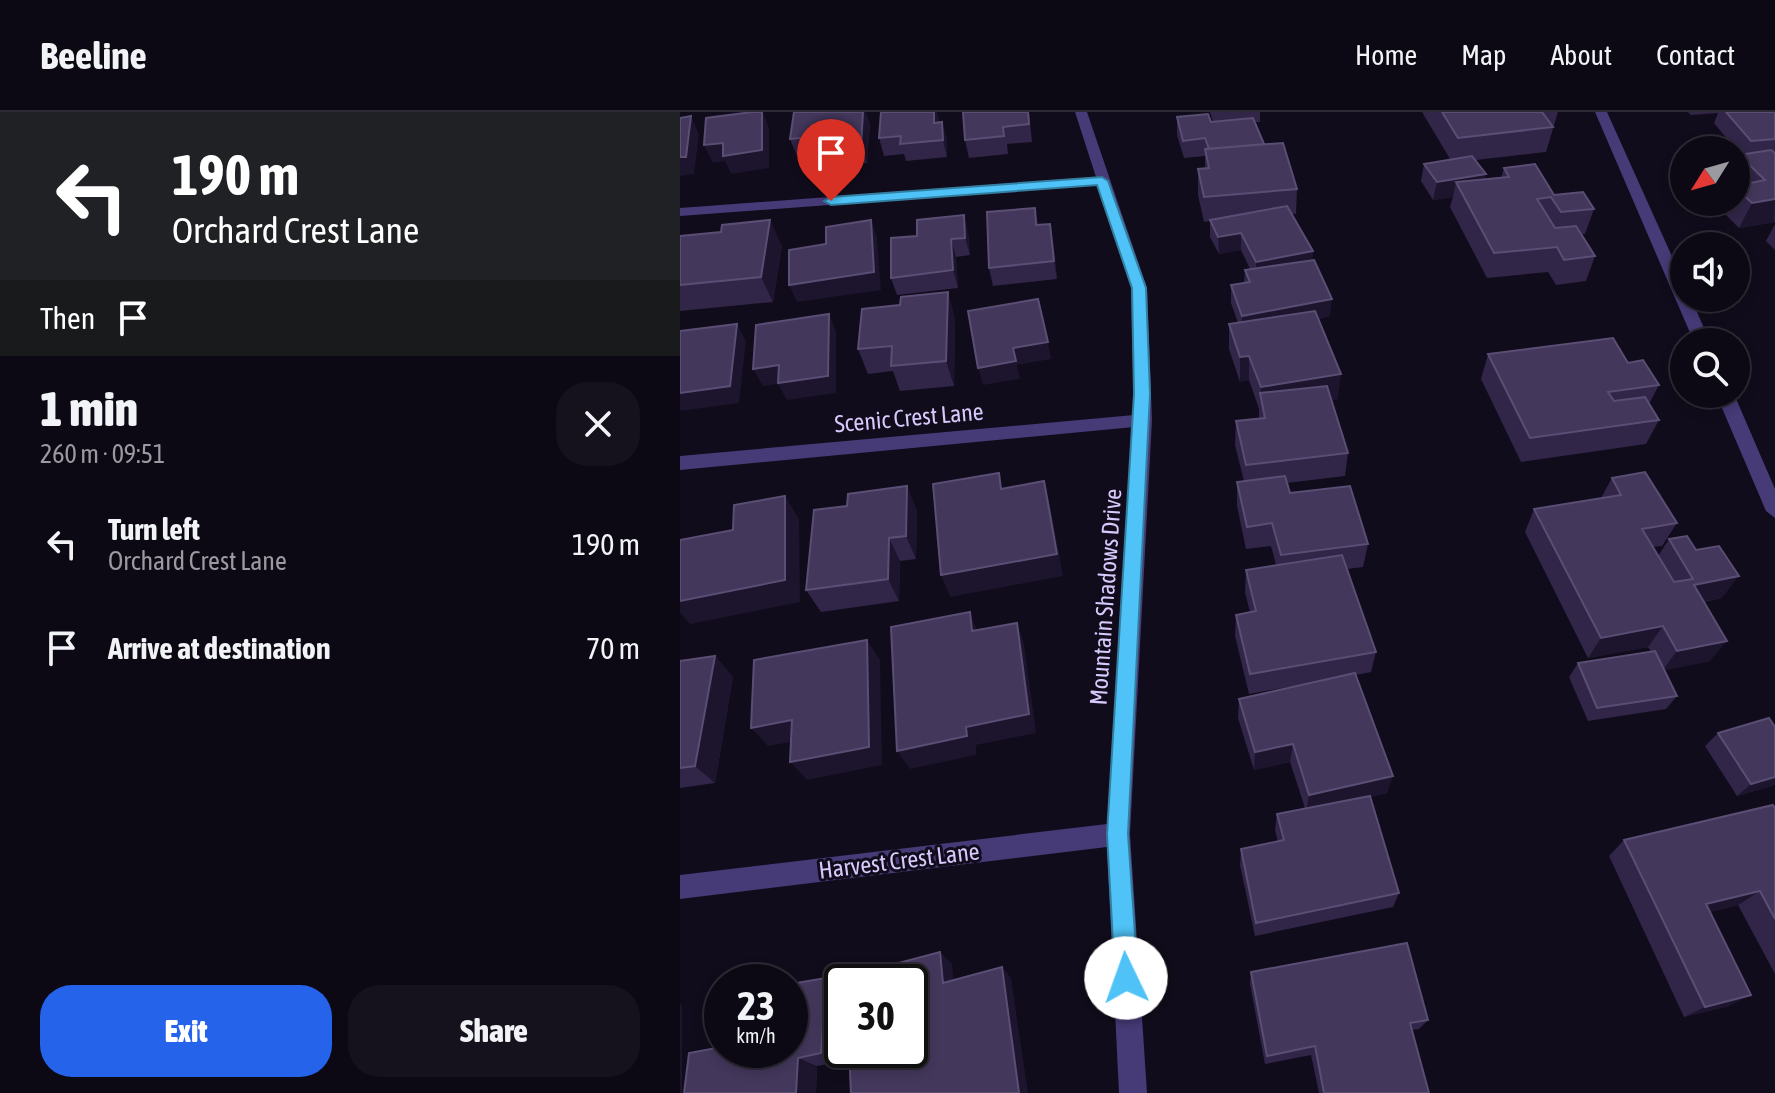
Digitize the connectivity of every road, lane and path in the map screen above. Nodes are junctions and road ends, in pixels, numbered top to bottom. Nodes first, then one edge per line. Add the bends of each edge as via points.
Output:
1 (1081, 112) edge
2 (1601, 112) edge
3 (1102, 181) junction
4 (680, 212) edge
5 (1696, 328) edge
6 (1731, 408) edge
7 (1143, 420) junction
8 (680, 463) edge
9 (1775, 511) edge
10 (1118, 834) junction
11 (680, 887) edge
12 (1133, 1093) edge

1 - 3 street, Mountain Shadows Drive
2 - 5 street
3 - 4 street
3 - 7 street, Mountain Shadows Drive via 1139,288
6 - 9 street
7 - 8 street, Scenic Crest Lane
7 - 10 street, Mountain Shadows Drive
10 - 11 street, Harvest Crest Lane
10 - 12 street, Mountain Shadows Drive

